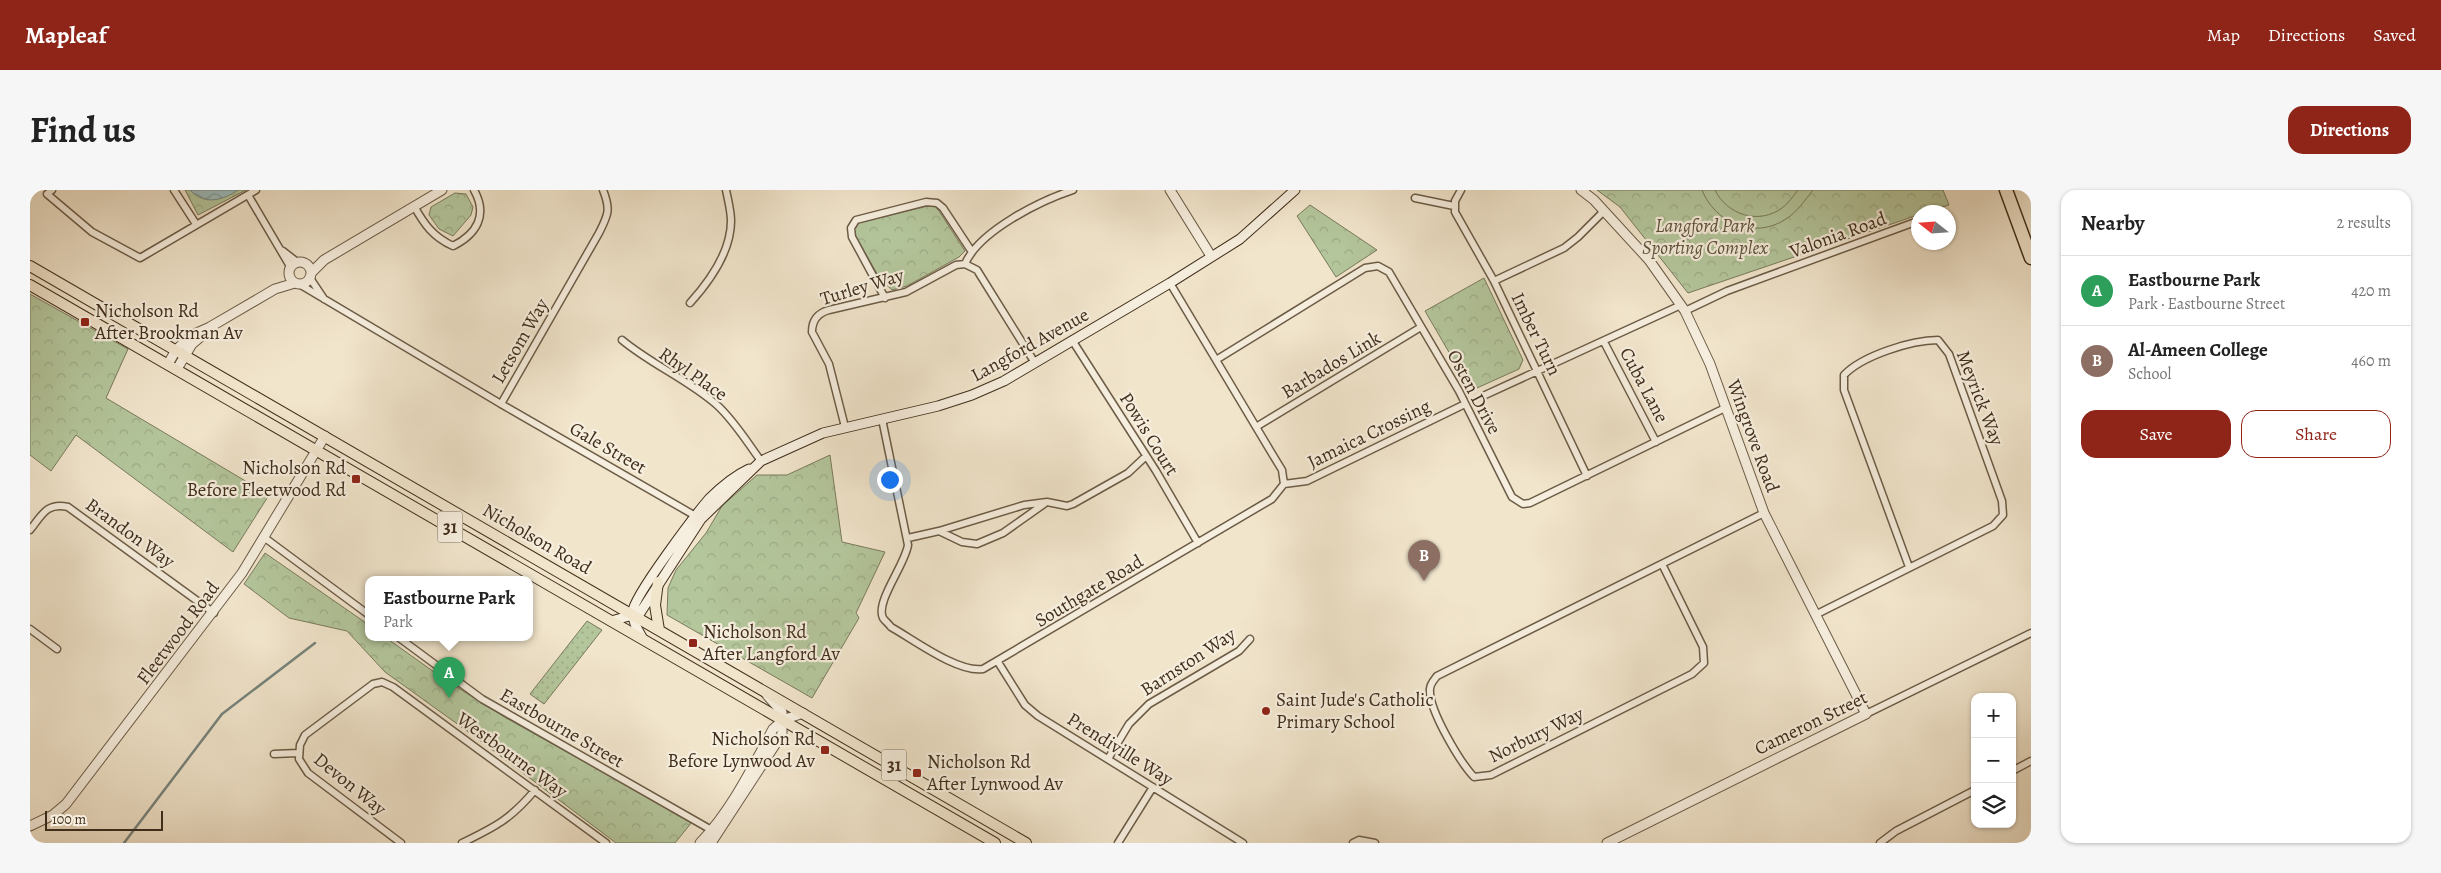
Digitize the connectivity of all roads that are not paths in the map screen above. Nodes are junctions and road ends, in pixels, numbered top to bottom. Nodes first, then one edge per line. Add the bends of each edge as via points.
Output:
1 (52, 190) edge
2 (174, 190) edge
3 (256, 190) edge
4 (442, 190) edge
5 (474, 190) edge
6 (603, 190) edge
7 (726, 190) edge
8 (1073, 190) edge
9 (1170, 190) edge
10 (1295, 190) edge
11 (1461, 190) edge
12 (1581, 190) edge
13 (2006, 190) edge
14 (248, 195) junction
15 (1415, 198) dead end
16 (414, 206) junction
17 (1454, 206) junction
18 (1604, 211) junction
19 (196, 224) junction
20 (1911, 225) edge
21 (972, 252) junction
22 (1211, 256) junction
23 (2031, 258) edge
24 (965, 264) junction
25 (30, 266) edge
26 (292, 268) junction
27 (310, 271) junction
28 (1494, 281) junction
29 (1170, 283) junction
30 (30, 284) edge
31 (297, 284) junction
32 (275, 289) junction
33 (885, 298) junction
34 (324, 300) junction
35 (690, 303) dead end
36 (1683, 308) junction
37 (1421, 327) junction
38 (622, 340) dead end
39 (1072, 340) junction
40 (1604, 342) junction
41 (181, 353) junction
42 (1216, 360) junction
43 (1035, 363) junction
44 (173, 367) junction
45 (1537, 370) junction
46 (1483, 396) dead end
47 (501, 404) junction
48 (1465, 404) junction
49 (1725, 408) junction
50 (882, 419) junction
51 (845, 427) junction
52 (1256, 428) junction
53 (325, 436) junction
54 (1656, 442) junction
55 (317, 450) junction
56 (1145, 457) junction
57 (760, 461) junction
58 (1588, 476) junction
59 (1284, 484) junction
60 (1047, 502) junction
61 (1764, 513) junction
62 (698, 517) junction
63 (30, 530) edge
64 (939, 531) junction
65 (265, 538) junction
66 (908, 538) junction
67 (1198, 543) junction
68 (1662, 564) junction
69 (1909, 567) junction
70 (658, 582) junction
71 (365, 612) edge
72 (214, 613) junction
73 (634, 615) junction
74 (1815, 615) junction
75 (611, 621) junction
76 (30, 629) edge
77 (659, 630) junction
78 (2031, 633) edge
79 (644, 639) junction
80 (1250, 639) dead end
81 (403, 641) edge
82 (57, 649) dead end
83 (998, 662) junction
84 (374, 684) joint
85 (761, 689) junction
86 (803, 713) junction
87 (1866, 714) junction
88 (783, 720) junction
89 (298, 753) junction
90 (274, 754) dead end
91 (1108, 759) junction
92 (2031, 761) edge
93 (2016, 769) edge
94 (1153, 787) junction
95 (535, 790) junction
96 (1971, 792) edge
97 (30, 826) edge
98 (715, 832) junction
99 (402, 843) edge
100 (462, 843) edge
101 (606, 843) edge
102 (700, 843) edge
103 (711, 843) edge
104 (994, 843) edge
105 (1026, 843) edge
106 (1118, 843) edge
107 (1243, 843) edge
108 (1353, 843) edge
109 (1375, 843) edge
110 (1607, 843) edge
111 (1880, 843) edge

1 - 19 street via 47,194 92,232 140,258
2 - 19 street
3 - 14 street
4 - 16 street
5 - 16 street via 481,202 479,220 463,240 453,246 438,239
6 - 47 street, Letsom Way via 609,205 599,233
7 - 35 street via 731,220 728,244 702,289
8 - 21 street via 1044,200 979,243
9 - 22 street
10 - 22 street, Langford Avenue via 1240,238
11 - 17 street
12 - 18 street, Wingrove Road
13 - 23 highway
14 - 19 street
14 - 26 street
15 - 17 street
16 - 27 street
17 - 28 street, Imber Turn
18 - 28 street via 1564,248
18 - 36 street, Wingrove Road via 1649,260
20 - 36 street, Valonia Road
21 - 24 street
21 - 33 street via 937,203 926,202 856,220 851,228 852,237
22 - 29 street, Langford Avenue
24 - 33 street, Turley Way via 956,265 906,292
24 - 43 street via 978,270
25 - 41 main road, Nicholson Road / 31
26 - 27 street
26 - 31 street
26 - 32 street
27 - 31 street via 303,284
27 - 34 street, Letsom Way
28 - 45 street, Imber Turn
29 - 39 street, Langford Avenue
29 - 42 street
30 - 44 main road, Nicholson Road / 31
31 - 32 street
31 - 34 street, Letsom Way
32 - 41 street via 192,335
33 - 51 street, Turley Way via 822,312 812,325 814,338 829,364
34 - 47 street, Letsom Way
36 - 40 street
36 - 49 street, Wingrove Road via 1710,364
37 - 42 street, Osten Drive via 1388,272 1378,266 1365,268
37 - 48 street, Osten Drive
37 - 52 street, Barbados Link
38 - 57 street, Rhyl Place via 717,406 735,424
39 - 43 street, Langford Avenue
39 - 56 street, Powis Court
40 - 45 street
40 - 54 street, Cuba Lane
41 - 44 street
41 - 53 main road, Nicholson Road / 31
42 - 52 street
43 - 50 street, Langford Avenue via 972,395
44 - 55 main road, Nicholson Road / 31
45 - 46 street
45 - 58 street, Imber Turn
47 - 62 street, Gale Street
48 - 58 street, Osten Drive via 1512,497 1523,504
48 - 59 street, Jamaica Crossing via 1308,481
49 - 54 street, Osten Drive
49 - 61 street, Wingrove Road
50 - 51 street, Langford Avenue
50 - 66 street, Southgate Road
51 - 57 street, Langford Avenue via 799,442
52 - 59 street via 1282,470
53 - 55 street, Fleetwood Road
53 - 73 main road, Nicholson Road / 31
54 - 58 street, Osten Drive
55 - 65 street, Fleetwood Road
55 - 75 main road, Nicholson Road / 31
56 - 60 street via 1128,472 1073,504
56 - 67 street, Powis Court
57 - 62 street, Langford Avenue via 736,475
59 - 67 street, Southgate Road via 1272,499
60 - 64 street via 1024,505
60 - 64 street via 1003,533 977,544 962,542
61 - 68 street, Norbury Way
61 - 74 street, Wingrove Road
62 - 70 street, Langford Avenue
62 - 73 street, Langford Avenue via 645,588 633,609
63 - 72 street, Brandon Way via 47,509 57,504 68,507
64 - 66 street
65 - 71 street
65 - 72 street, Fleetwood Road
66 - 83 street, Southgate Road via 906,557 883,600 883,618 891,627 965,668 974,671
67 - 83 street, Southgate Road
68 - 68 street, Norbury Way via 1437,676 1430,687 1430,701 1462,764 1474,776 1491,775 1692,674 1704,663 1703,647
69 - 69 street, Meyrick Way via 1993,526 2003,515 2002,501 1949,354 1938,340 1920,340 1854,365 1844,375 1844,390
69 - 74 street, Meyrick Way
70 - 73 street, Langford Avenue via 640,613
70 - 77 main road via 655,605
72 - 97 street, Fleetwood Road via 66,804 54,815
73 - 75 street
73 - 77 main road, Nicholson Road / 31
73 - 79 street
74 - 87 street, Wingrove Road
75 - 79 main road, Nicholson Road / 31
76 - 82 street
77 - 85 main road, Nicholson Road / 31
78 - 87 street, Cameron Street
79 - 88 main road, Nicholson Road / 31
80 - 91 street, Barnston Way via 1239,651 1149,704 1129,724
81 - 98 street, Eastbourne Street via 482,699
83 - 91 street, Prendiville Way via 1025,705
84 - 89 street, Devon Way via 305,736
84 - 95 street, Westbourne Way via 391,685
85 - 86 main road, Nicholson Road / 31
85 - 88 street via 782,712
86 - 88 street
86 - 105 main road, Nicholson Road / 31
87 - 110 street, Cameron Street
88 - 98 street via 782,734
88 - 104 main road, Nicholson Road / 31
89 - 90 street
89 - 99 street, Devon Way via 301,765 308,773
91 - 94 street, Prendiville Way
92 - 93 street
94 - 106 street
94 - 107 street, Prendiville Way
95 - 100 street via 519,810 503,822
95 - 101 street, Westbourne Way
96 - 111 street via 1896,831
98 - 102 street
98 - 103 street
108 - 109 street via 1358,840

